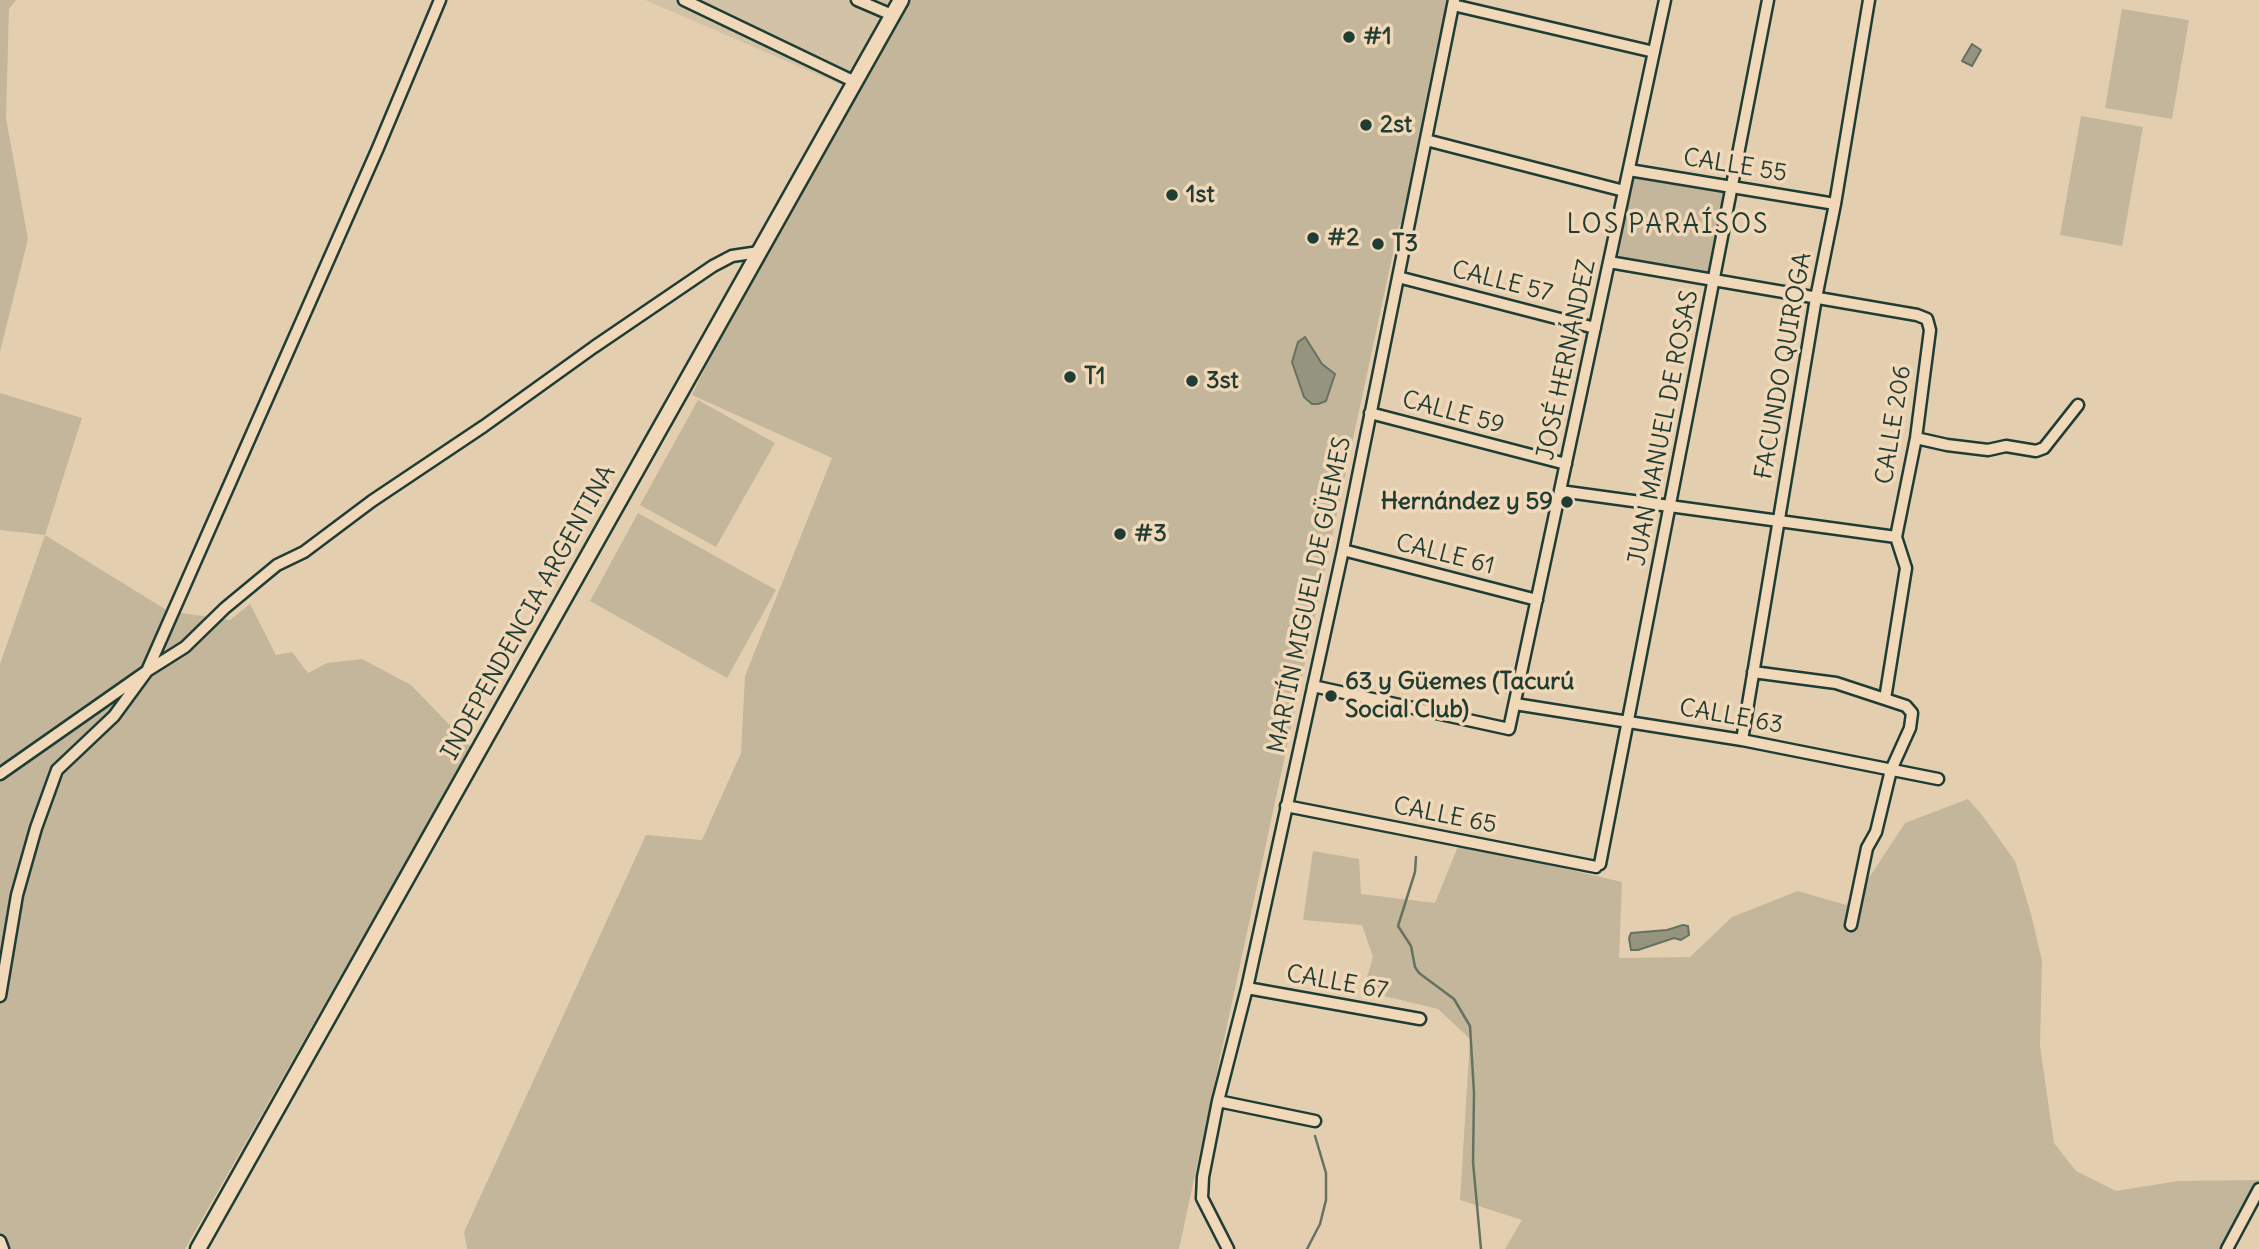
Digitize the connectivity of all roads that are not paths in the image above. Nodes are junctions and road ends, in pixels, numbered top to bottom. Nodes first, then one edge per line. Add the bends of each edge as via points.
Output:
1 (440, 0) edge
2 (684, 0) edge
3 (857, 0) edge
4 (901, 0) edge
5 (1665, 0) edge
6 (1768, 0) edge
7 (1869, 0) edge
8 (1454, 3) edge
9 (707, 4) edge
10 (892, 15) junction
11 (1654, 52) junction
12 (855, 82) junction
13 (1426, 140) junction
14 (1629, 170) junction
15 (1732, 186) junction
16 (1624, 191) junction
17 (1835, 204) junction
18 (759, 252) junction
19 (1609, 262) junction
20 (1398, 277) junction
21 (1714, 280) junction
22 (1816, 298) junction
23 (1595, 328) junction
24 (2078, 405) dead end
25 (1370, 412) junction
26 (1916, 438) junction
27 (1566, 464) junction
28 (1560, 491) junction
29 (1670, 507) junction
30 (1779, 520) junction
31 (1896, 537) junction
32 (1343, 550) junction
33 (1537, 600) junction
34 (147, 671) junction
35 (1753, 672) junction
36 (1313, 686) junction
37 (1885, 699) junction
38 (1515, 704) junction
39 (1628, 721) junction
40 (1742, 740) junction
41 (1891, 770) junction
42 (0, 774) edge
43 (1938, 779) dead end
44 (1286, 806) junction
45 (1598, 865) joint
46 (1851, 925) dead end
47 (1247, 988) junction
48 (0, 996) edge
49 (1420, 1019) dead end
50 (1217, 1101) junction
51 (1315, 1121) dead end
52 (2259, 1189) edge
53 (0, 1241) edge
54 (3, 1249) edge
55 (198, 1249) edge
56 (1228, 1249) edge
57 (2227, 1249) edge

1 - 34 street
2 - 9 street
3 - 10 street
4 - 10 street, INDEPENDENCIA ARGENTINA
5 - 11 street, JOSÉ HERNÁNDEZ
6 - 15 street, JUAN MANUEL DE ROSAS
7 - 17 street, FACUNDO QUIROGA
8 - 11 street
8 - 13 street, MARTÍN MIGUEL DE GÜEMES
9 - 12 street
10 - 12 street, INDEPENDENCIA ARGENTINA
11 - 14 street, JOSÉ HERNÁNDEZ
12 - 18 street, INDEPENDENCIA ARGENTINA
13 - 16 street
13 - 20 street, MARTÍN MIGUEL DE GÜEMES
14 - 15 street, CALLE 55
14 - 16 street, JOSÉ HERNÁNDEZ
15 - 17 street, CALLE 55
15 - 21 street, JUAN MANUEL DE ROSAS
16 - 19 street, JOSÉ HERNÁNDEZ
17 - 22 street, FACUNDO QUIROGA
18 - 34 street via 732,256 713,266 594,347 304,552 277,565 185,647
18 - 55 street, INDEPENDENCIA ARGENTINA
19 - 21 street
19 - 23 street, JOSÉ HERNÁNDEZ
20 - 23 street, CALLE 57
20 - 25 street, MARTÍN MIGUEL DE GÜEMES
21 - 22 street
21 - 29 street, JUAN MANUEL DE ROSAS
22 - 26 street, CALLE 206 via 1927,319 1930,330
22 - 30 street, FACUNDO QUIROGA
23 - 27 street, JOSÉ HERNÁNDEZ
24 - 26 street via 2036,451 2006,446 1987,450
25 - 27 street, CALLE 59
25 - 32 street, MARTÍN MIGUEL DE GÜEMES
26 - 31 street, CALLE 206
27 - 28 street, JOSÉ HERNÁNDEZ
28 - 29 street
28 - 33 street, JOSÉ HERNÁNDEZ
29 - 30 street
29 - 39 street, JUAN MANUEL DE ROSAS
30 - 31 street
30 - 35 street, FACUNDO QUIROGA
31 - 37 street via 1906,568
32 - 33 street, CALLE 61
32 - 36 street, MARTÍN MIGUEL DE GÜEMES
33 - 38 street, JOSÉ HERNÁNDEZ
34 - 42 street
34 - 48 street via 114,716 57,770 17,894
35 - 37 street via 1836,683
35 - 40 street, FACUNDO QUIROGA
36 - 38 street, JOSÉ HERNÁNDEZ via 1509,729
36 - 44 street, MARTÍN MIGUEL DE GÜEMES
37 - 41 street via 1912,713
38 - 39 street, CALLE 63
39 - 40 street, CALLE 63
39 - 45 street, JUAN MANUEL DE ROSAS
40 - 41 street, CALLE 63
41 - 43 street, CALLE 63
41 - 46 street via 1876,832 1867,848
44 - 45 street, CALLE 65
44 - 47 street, MARTÍN MIGUEL DE GÜEMES
47 - 49 street, CALLE 67
47 - 50 street, MARTÍN MIGUEL DE GÜEMES
50 - 51 street
50 - 56 street, MARTÍN MIGUEL DE GÜEMES via 1202,1198
52 - 57 street
53 - 54 street

